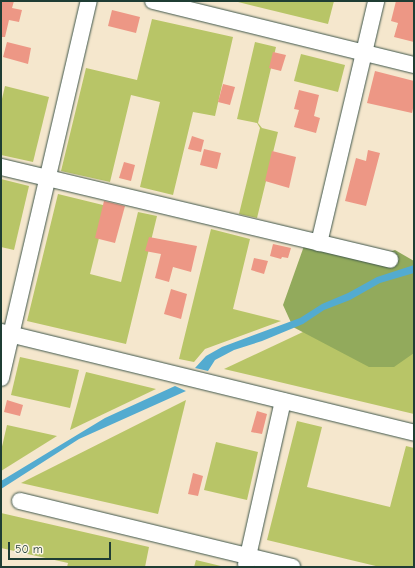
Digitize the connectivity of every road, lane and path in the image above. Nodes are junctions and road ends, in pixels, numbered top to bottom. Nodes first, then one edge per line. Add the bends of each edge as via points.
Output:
1 (89, 1) edge
2 (153, 1) edge
3 (376, 1) edge
4 (364, 52) junction
5 (414, 65) edge
6 (1, 167) edge
7 (48, 178) junction
8 (319, 243) junction
9 (390, 260) dead end
10 (6, 333) edge
11 (1, 378) edge
12 (283, 401) junction
13 (414, 433) edge
14 (20, 501) dead end
15 (246, 562) edge
16 (292, 567) edge

1 - 7 street
2 - 4 street
3 - 4 street
4 - 5 street
4 - 8 street
6 - 7 street
7 - 8 street
7 - 10 street
8 - 9 street
10 - 11 street
10 - 12 street
12 - 13 street
12 - 15 street
14 - 15 street
15 - 16 street

